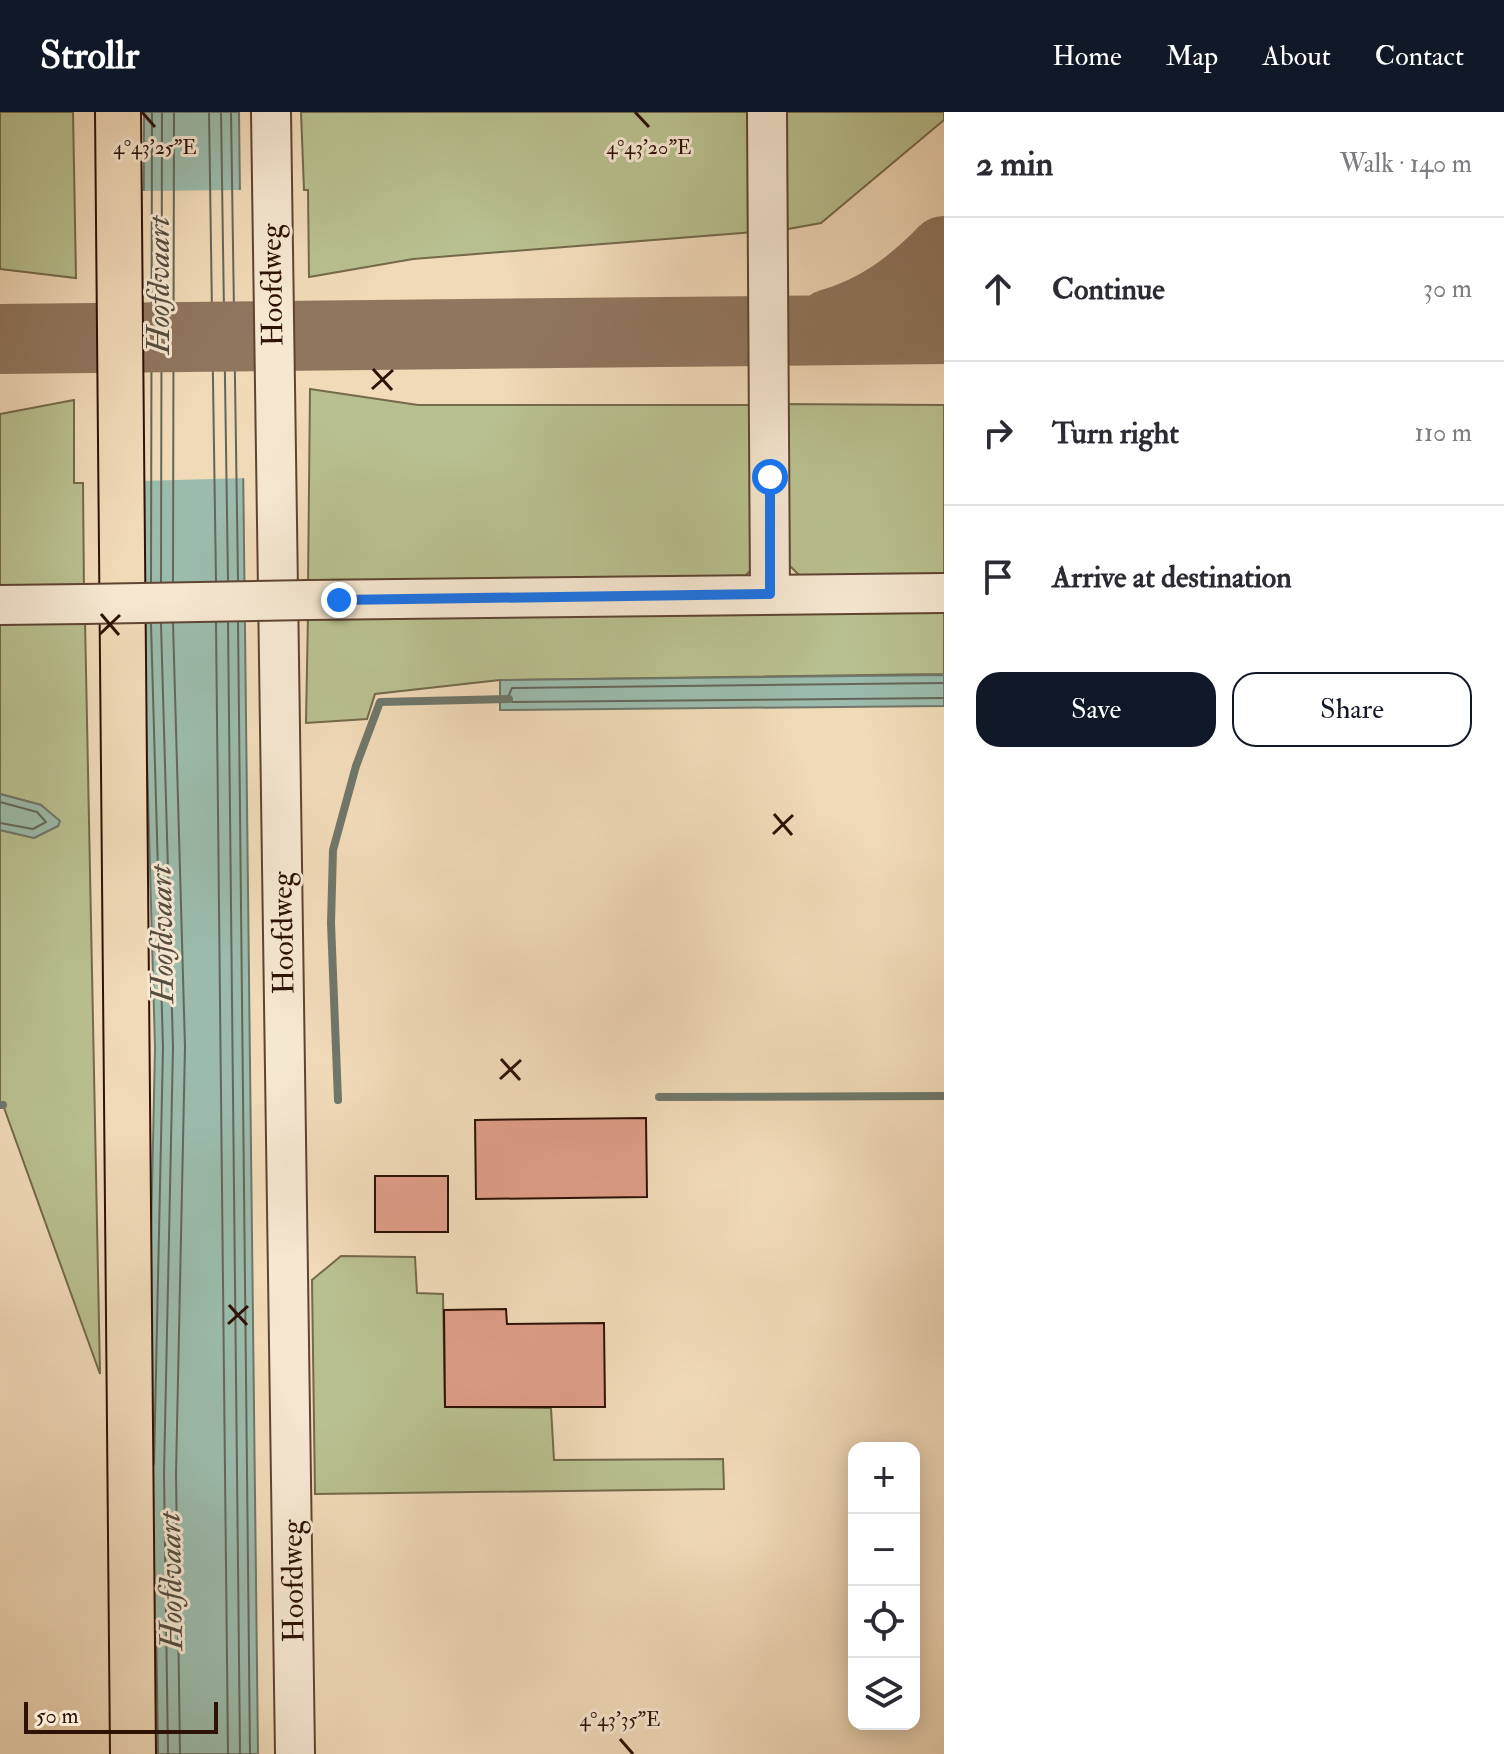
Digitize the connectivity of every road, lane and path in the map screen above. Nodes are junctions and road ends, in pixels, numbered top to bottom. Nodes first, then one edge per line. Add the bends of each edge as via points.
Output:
1 (118, 112) edge
2 (271, 112) edge
3 (767, 112) edge
4 (944, 593) edge
5 (770, 594) junction
6 (0, 605) edge
7 (133, 1754) edge
8 (295, 1754) edge

1 - 7 main road
2 - 8 street, Hoofdweg
3 - 5 street
4 - 5 street
5 - 6 street, bridge

